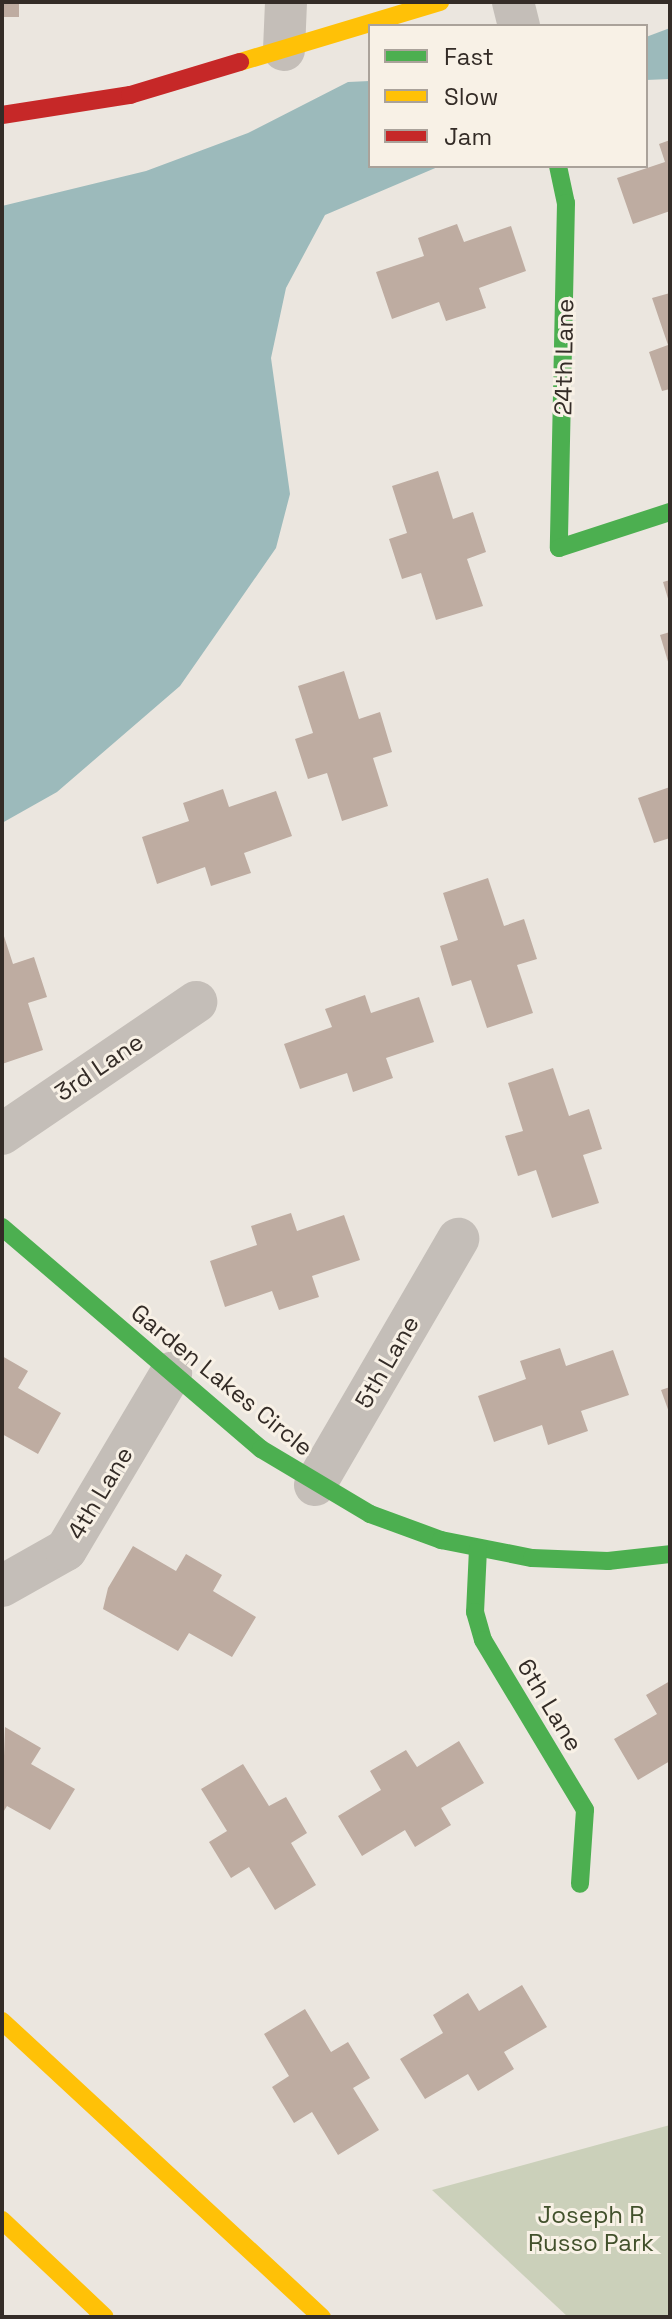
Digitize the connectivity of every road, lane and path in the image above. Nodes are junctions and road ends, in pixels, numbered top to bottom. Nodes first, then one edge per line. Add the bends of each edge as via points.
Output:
1 (286, 2) edge
2 (440, 2) edge
3 (513, 2) edge
4 (368, 24) edge
5 (368, 24) edge
6 (518, 24) edge
7 (284, 50) junction
8 (2, 115) edge
9 (558, 168) edge
10 (670, 512) edge
11 (196, 1002) dead end
12 (2, 1134) edge
13 (2, 1227) edge
14 (458, 1239) dead end
15 (171, 1373) junction
16 (315, 1485) junction
17 (478, 1549) junction
18 (670, 1554) edge
19 (2, 1586) edge
20 (580, 1884) dead end
21 (2, 2021) edge
22 (2, 2220) edge
23 (105, 2317) edge
24 (322, 2317) edge

1 - 7 street
2 - 4 main road
3 - 6 street
5 - 7 main road
7 - 8 main road via 130,95
9 - 10 main road, 24th Lane via 566,203 559,548
11 - 12 street, 3rd Lane
13 - 15 main road, Garden Lakes Circle
14 - 16 street, 5th Lane
15 - 16 main road, Garden Lakes Circle via 261,1449
15 - 19 street, 4th Lane via 66,1550
16 - 17 main road, Garden Lakes Circle via 370,1514
17 - 18 main road, Garden Lakes Circle via 608,1561
17 - 20 main road, 6th Lane via 475,1612 483,1640 585,1810
21 - 24 main road
22 - 23 main road

